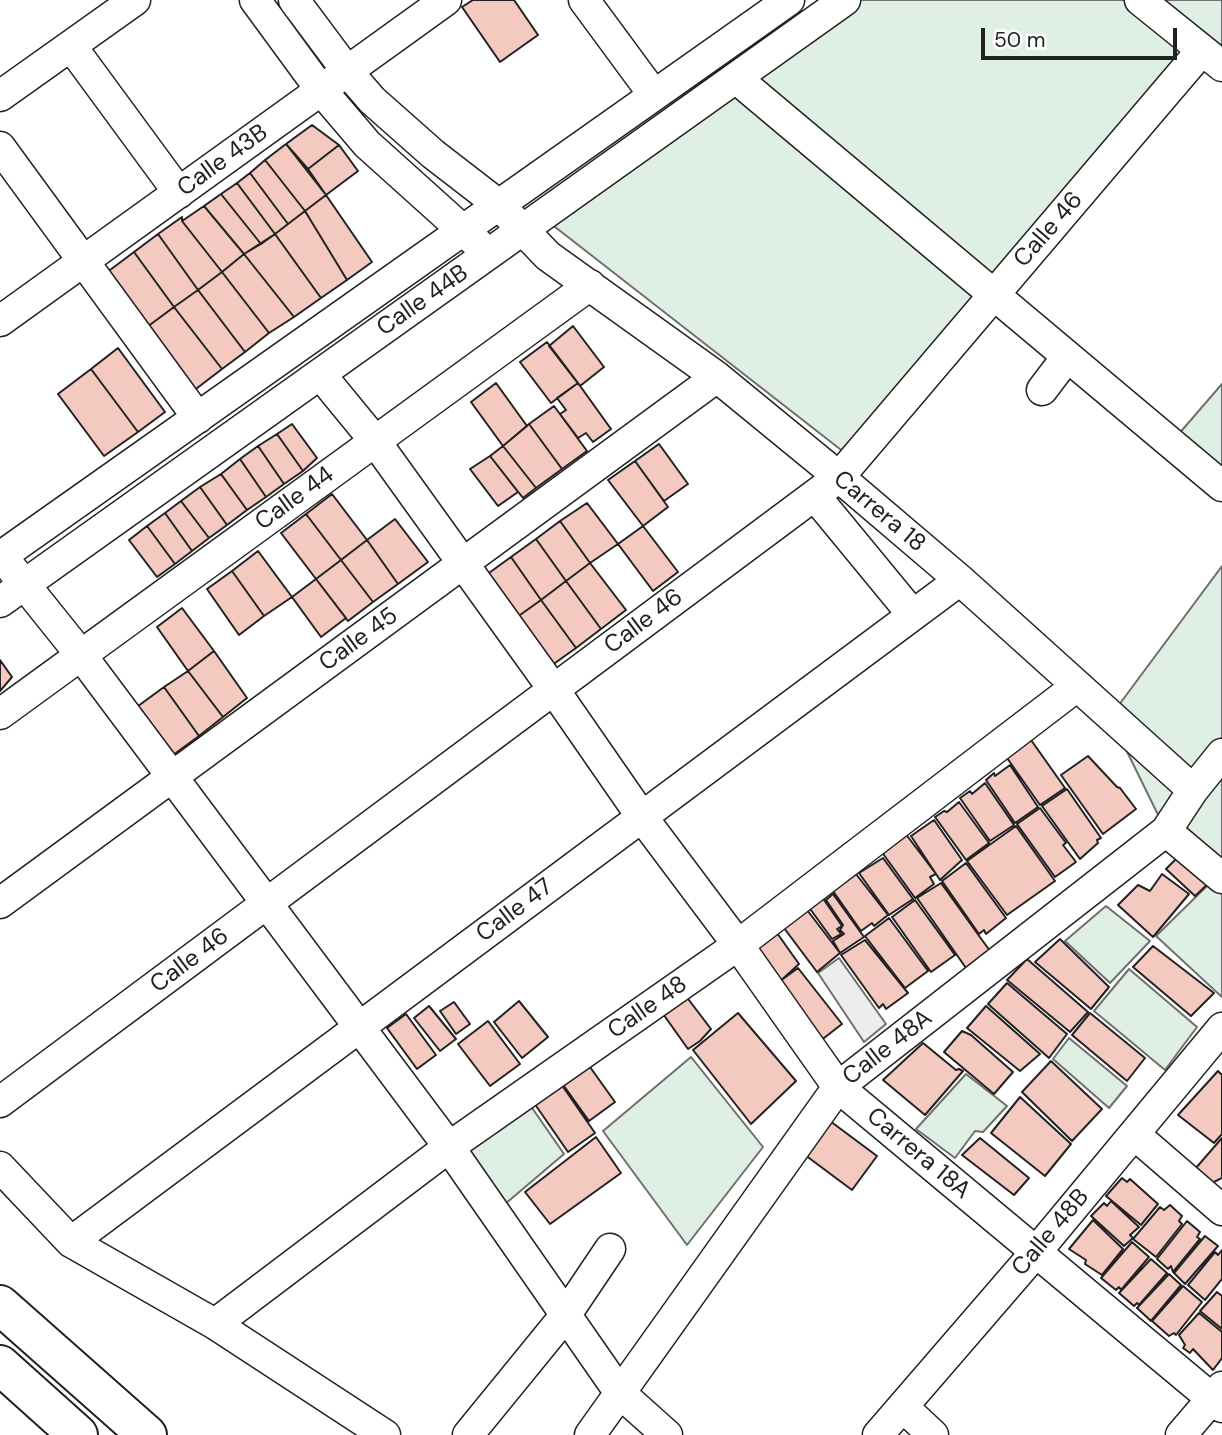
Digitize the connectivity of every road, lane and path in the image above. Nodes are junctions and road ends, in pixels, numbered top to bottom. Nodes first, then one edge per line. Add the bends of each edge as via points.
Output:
1 (135, 0) edge
2 (255, 0) edge
3 (294, 0) edge
4 (446, 0) edge
5 (584, 0) edge
6 (789, 0) edge
7 (845, 0) edge
8 (1140, 0) edge
9 (753, 10) edge
10 (71, 46) junction
11 (1212, 58) edge
12 (347, 71) junction
13 (737, 79) junction
14 (321, 90) junction
15 (654, 95) junction
16 (0, 96) edge
17 (0, 147) edge
18 (179, 192) junction
19 (499, 205) junction
20 (524, 229) junction
21 (462, 231) junction
22 (490, 253) junction
23 (548, 256) junction
24 (82, 262) junction
25 (590, 285) junction
26 (993, 295) junction
27 (0, 321) edge
28 (1067, 357) junction
29 (320, 374) junction
30 (717, 377) junction
31 (1042, 390) dead end
32 (198, 418) junction
33 (375, 441) junction
34 (839, 477) junction
35 (1222, 486) edge
36 (815, 496) junction
37 (1, 556) edge
38 (463, 563) junction
39 (960, 580) junction
40 (12, 594) edge
41 (913, 615) junction
42 (81, 655) junction
43 (1077, 686) junction
44 (554, 690) junction
45 (0, 713) edge
46 (1222, 754) edge
47 (172, 777) junction
48 (1193, 790) junction
49 (642, 817) junction
50 (1166, 831) junction
51 (1222, 878) edge
52 (0, 903) edge
53 (267, 903) junction
54 (738, 945) junction
55 (359, 1027) junction
56 (1222, 1029) edge
57 (838, 1087) junction
58 (0, 1102) edge
59 (1134, 1134) junction
60 (449, 1147) junction
61 (0, 1167) edge
62 (1222, 1210) edge
63 (71, 1242) junction
64 (610, 1249) dead end
65 (1036, 1252) junction
66 (0, 1305) edge
67 (565, 1316) junction
68 (215, 1324) junction
69 (0, 1365) edge
70 (620, 1393) junction
71 (1219, 1397) edge
72 (902, 1407) junction
73 (78, 1435) edge
74 (147, 1435) edge
75 (385, 1435) edge
76 (468, 1435) edge
77 (590, 1435) edge
78 (667, 1435) edge
79 (878, 1435) edge
80 (933, 1435) edge
81 (1181, 1435) edge

1 - 10 street
2 - 14 street
3 - 12 street, Carrera 18
4 - 12 street, Calle 43B
5 - 15 street
6 - 9 street, Calle 44B
7 - 13 street, Calle 44B
8 - 11 street
9 - 15 street, Calle 44B
10 - 16 street
10 - 18 street
11 - 26 street, Calle 46
12 - 14 street, Calle 43B
12 - 19 street, Carrera 18 via 372,100 433,154
13 - 20 street, Calle 44B
13 - 26 street
14 - 18 street, Calle 43B
14 - 21 street via 367,144
15 - 19 street, Calle 44B
17 - 24 street
18 - 24 street, Calle 43B
19 - 20 street, Carrera 18
19 - 21 street, Calle 44B
20 - 22 street, Calle 44B
20 - 23 street, Carrera 18
21 - 22 street
21 - 32 street, Calle 44B
22 - 23 street
22 - 29 street, Calle 44B
23 - 25 street, Carrera 18
24 - 27 street, Calle 43B
24 - 32 street
25 - 30 street, Carrera 18
25 - 33 street, Calle 44
26 - 28 street
26 - 34 street, Calle 46
28 - 31 street
28 - 35 street
29 - 33 street
29 - 40 street, Calle 44B
30 - 34 street, Carrera 18
30 - 38 street, Calle 45
32 - 37 street, Calle 44B
33 - 38 street
33 - 42 street, Calle 44
34 - 36 street, Calle 46
34 - 39 street, Carrera 18
36 - 41 street
36 - 44 street, Calle 46
37 - 40 street
38 - 44 street
38 - 47 street, Calle 45
39 - 41 street, Calle 47
39 - 43 street, Carrera 18
40 - 42 street
41 - 49 street, Calle 47
42 - 45 street, Calle 44
42 - 47 street
43 - 48 street, Carrera 18
43 - 54 street, Calle 48
44 - 49 street
44 - 53 street, Calle 46
46 - 48 street, Calle 48A
47 - 52 street, Calle 45
47 - 53 street
48 - 50 street, Calle 48A
49 - 54 street, Carrera 18A
49 - 55 street, Calle 47
50 - 51 street
50 - 57 street, Calle 48A
53 - 55 street
53 - 58 street, Calle 46
54 - 57 street, Carrera 18A
54 - 60 street, Calle 48
55 - 60 street
55 - 63 street, Calle 47
56 - 59 street, Calle 48B
57 - 65 street, Carrera 18A
57 - 70 street, Calle 48A
59 - 62 street
59 - 65 street, Calle 48B
60 - 67 street
60 - 68 street, Calle 48
61 - 63 street
63 - 68 street
64 - 67 street
65 - 71 street, Carrera 18A
65 - 72 street, Calle 48B
66 - 74 highway
67 - 70 street
67 - 76 street
68 - 75 street
69 - 73 highway
70 - 77 street, Calle 48A
70 - 78 street
71 - 81 street
72 - 79 street, Calle 48B
72 - 80 street

